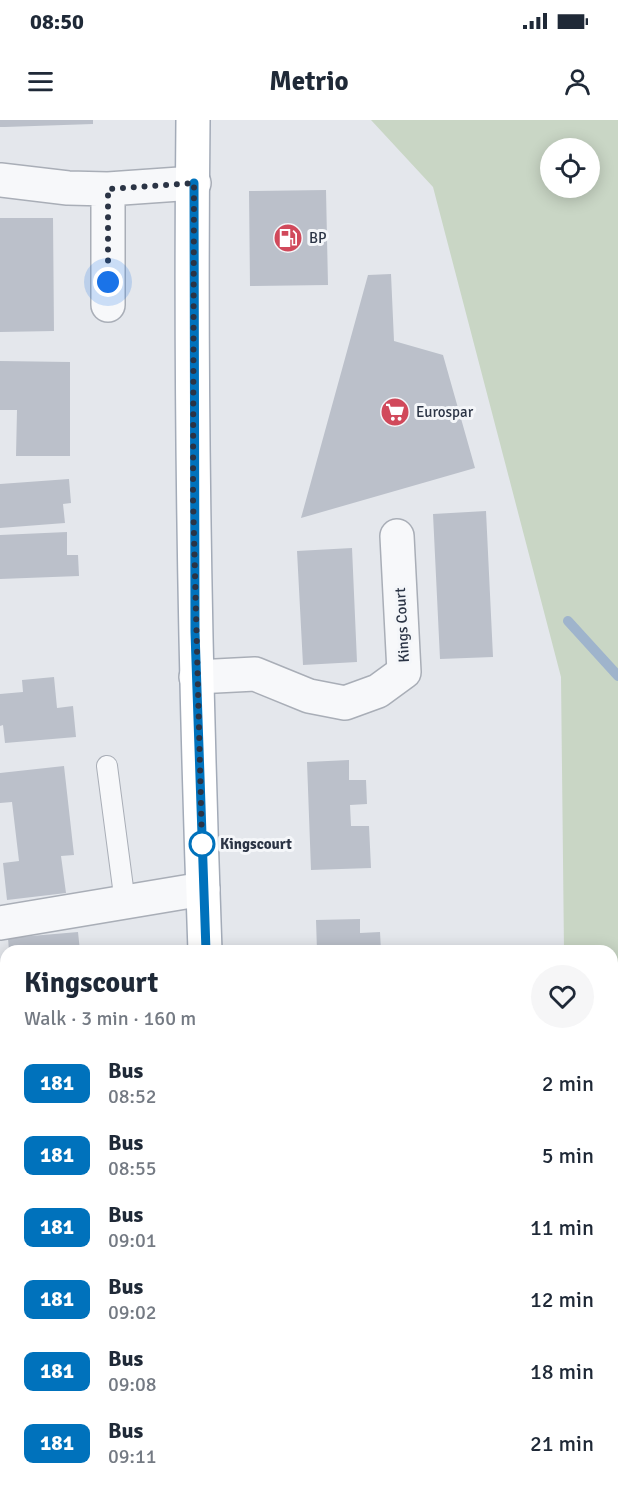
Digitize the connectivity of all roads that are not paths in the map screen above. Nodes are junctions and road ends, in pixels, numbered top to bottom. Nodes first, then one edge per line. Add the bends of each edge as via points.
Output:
1 (194, 120) edge
2 (0, 180) edge
3 (194, 183) junction
4 (108, 189) junction
5 (108, 305) dead end
6 (397, 536) dead end
7 (196, 677) junction
8 (107, 765) dead end
9 (203, 889) junction
10 (125, 903) junction
11 (0, 924) edge
12 (206, 945) edge

1 - 3 main road
2 - 4 street
3 - 4 street
3 - 7 main road
4 - 5 street
6 - 7 street, Kings Court via 404,672 378,691 345,703 309,696 255,674
7 - 9 main road
8 - 10 lane
9 - 10 street
9 - 12 main road
10 - 11 street

